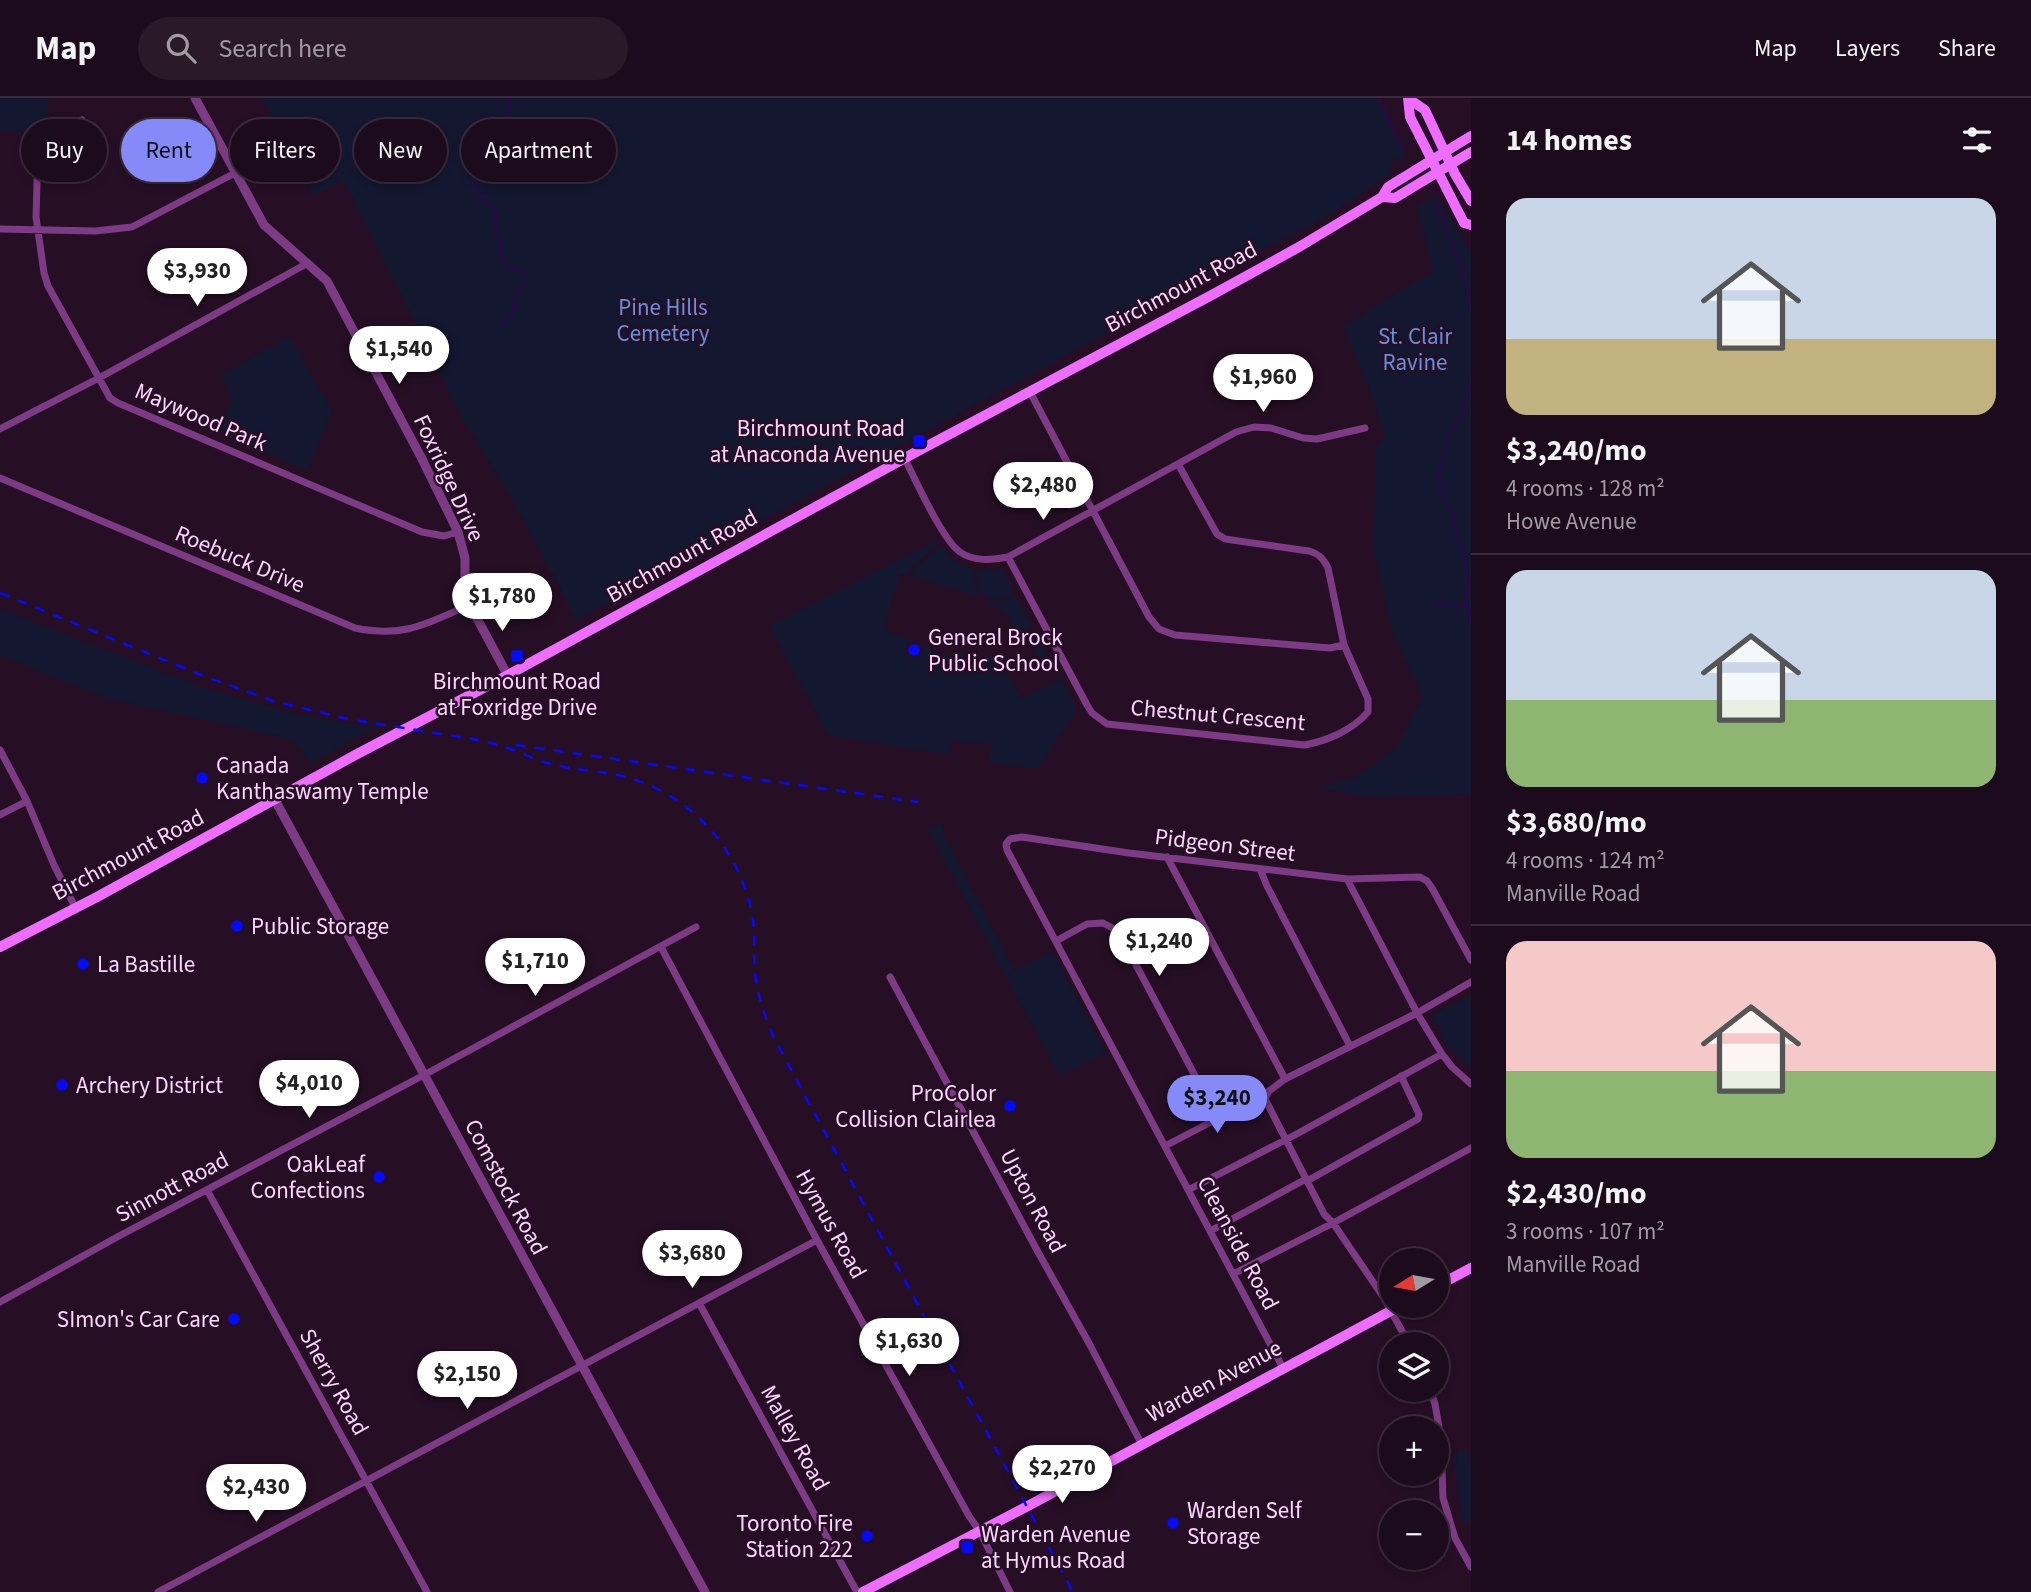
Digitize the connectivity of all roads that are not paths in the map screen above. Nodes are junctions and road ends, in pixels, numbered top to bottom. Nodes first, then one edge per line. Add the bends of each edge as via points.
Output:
1 (195, 98) edge
2 (1408, 99) edge
3 (1471, 136) edge
4 (1446, 152) junction
5 (1471, 152) edge
6 (1432, 161) junction
7 (230, 164) edge
8 (1451, 164) junction
9 (1438, 173) junction
10 (230, 176) edge
11 (37, 182) edge
12 (240, 182) edge
13 (1382, 197) junction
14 (1471, 201) edge
15 (1471, 225) edge
16 (0, 229) edge
17 (38, 230) junction
18 (308, 263) junction
19 (99, 379) junction
20 (1030, 392) junction
21 (1365, 428) dead end
22 (0, 429) edge
23 (905, 459) junction
24 (1178, 464) junction
25 (0, 478) edge
26 (1091, 510) junction
27 (458, 532) junction
28 (1008, 557) junction
29 (469, 605) junction
30 (1344, 645) junction
31 (508, 676) junction
32 (0, 750) edge
33 (275, 800) junction
34 (27, 801) junction
35 (0, 815) edge
36 (1010, 839) joint
37 (1167, 857) junction
38 (1260, 869) junction
39 (1347, 879) junction
40 (75, 907) junction
41 (696, 927) dead end
42 (1056, 941) junction
43 (0, 947) edge
44 (660, 947) junction
45 (1471, 961) edge
46 (890, 977) dead end
47 (1471, 982) edge
48 (1418, 1013) junction
49 (1350, 1046) junction
50 (1442, 1054) junction
51 (424, 1075) junction
52 (1401, 1076) junction
53 (1285, 1080) junction
54 (1471, 1084) edge
55 (1266, 1102) junction
56 (1218, 1119) junction
57 (1285, 1139) junction
58 (1165, 1146) junction
59 (1471, 1148) edge
60 (1306, 1180) junction
61 (207, 1190) junction
62 (1188, 1190) junction
63 (1333, 1223) junction
64 (1210, 1231) junction
65 (817, 1240) junction
66 (1471, 1268) edge
67 (1233, 1274) junction
68 (1449, 1280) edge
69 (1379, 1285) edge
70 (0, 1302) edge
71 (699, 1303) junction
72 (1379, 1317) edge
73 (581, 1366) junction
74 (1283, 1368) junction
75 (1434, 1402) edge
76 (1141, 1443) junction
77 (366, 1481) junction
78 (979, 1530) junction
79 (1471, 1567) edge
80 (158, 1592) edge
81 (427, 1592) edge
82 (705, 1592) edge
83 (860, 1592) edge
84 (1010, 1592) edge

1 - 7 street, Foxridge Drive
2 - 4 main road via 1425,110
2 - 6 main road via 1410,117
3 - 4 main road, Birchmount Road
4 - 6 main road, Birchmount Road
4 - 8 main road
5 - 8 main road, Birchmount Road
6 - 9 main road
6 - 13 main road, Birchmount Road via 1388,187
8 - 9 main road, Birchmount Road
8 - 14 main road
9 - 13 main road, Birchmount Road via 1395,198
9 - 15 main road via 1464,223
10 - 17 street via 132,227
11 - 17 street, Maywood Park
12 - 18 street, Foxridge Drive via 264,225
13 - 20 main road, Birchmount Road via 1299,247
16 - 17 street
17 - 19 street, Maywood Park via 48,286
18 - 19 street
18 - 27 street, Foxridge Drive via 327,281
19 - 22 street
19 - 27 street, Maywood Park via 110,398 156,419 422,532 444,536
20 - 23 main road, Birchmount Road
20 - 26 street
21 - 24 street via 1317,439 1254,427
23 - 28 street via 954,547 979,559
23 - 31 main road, Birchmount Road
24 - 26 street
24 - 30 street, Chestnut Crescent via 1217,534 1309,551 1324,559
25 - 29 street, Roebuck Drive via 355,628 407,630
26 - 28 street
26 - 30 street via 1159,629 1175,635 1330,648
27 - 29 street, Foxridge Drive via 466,558
28 - 30 street, Chestnut Crescent via 1087,705 1107,724 1304,745 1320,742 1357,724 1368,712 1368,699
29 - 31 street, Foxridge Drive
31 - 33 main road, Birchmount Road
32 - 34 street
33 - 40 main road, Birchmount Road
33 - 51 street, Comstock Road
34 - 35 street
34 - 40 street
36 - 37 street, Pidgeon Street
36 - 42 street, Cleanside Road via 1007,850
37 - 38 street, Pidgeon Street
37 - 53 street
38 - 39 street, Pidgeon Street
38 - 49 street
39 - 45 street, Pidgeon Street via 1420,877 1427,881
39 - 48 street
40 - 43 main road, Birchmount Road
41 - 44 street, Sinnott Road
42 - 56 street via 1087,924 1103,923 1118,931
42 - 58 street, Cleanside Road
44 - 51 street, Sinnott Road
44 - 65 street, Hymus Road
46 - 76 street, Upton Road
47 - 48 street
48 - 49 street
48 - 50 street
49 - 53 street
50 - 52 street
50 - 54 street
51 - 61 street, Sinnott Road
51 - 73 street, Comstock Road
52 - 57 street
52 - 60 street via 1418,1119
53 - 55 street via 1269,1091
55 - 56 street via 1259,1097
55 - 57 street
56 - 58 street
57 - 60 street
57 - 62 street
58 - 62 street, Cleanside Road
59 - 63 street
60 - 63 street
60 - 64 street
61 - 70 street, Sinnott Road
61 - 77 street, Sherry Road
62 - 64 street, Cleanside Road
63 - 67 street
63 - 69 street
64 - 67 street, Cleanside Road
65 - 71 street
65 - 78 street, Hymus Road
66 - 68 main road
67 - 74 street, Cleanside Road
71 - 73 street
71 - 83 street, Malley Road
72 - 74 main road, Warden Avenue
73 - 77 street
73 - 82 street, Comstock Road
74 - 76 main road, Warden Avenue
75 - 79 street via 1443,1498 1455,1538
76 - 78 main road, Warden Avenue
77 - 80 street
77 - 81 street, Sherry Road
78 - 83 main road, Warden Avenue
78 - 84 street, Hymus Road

